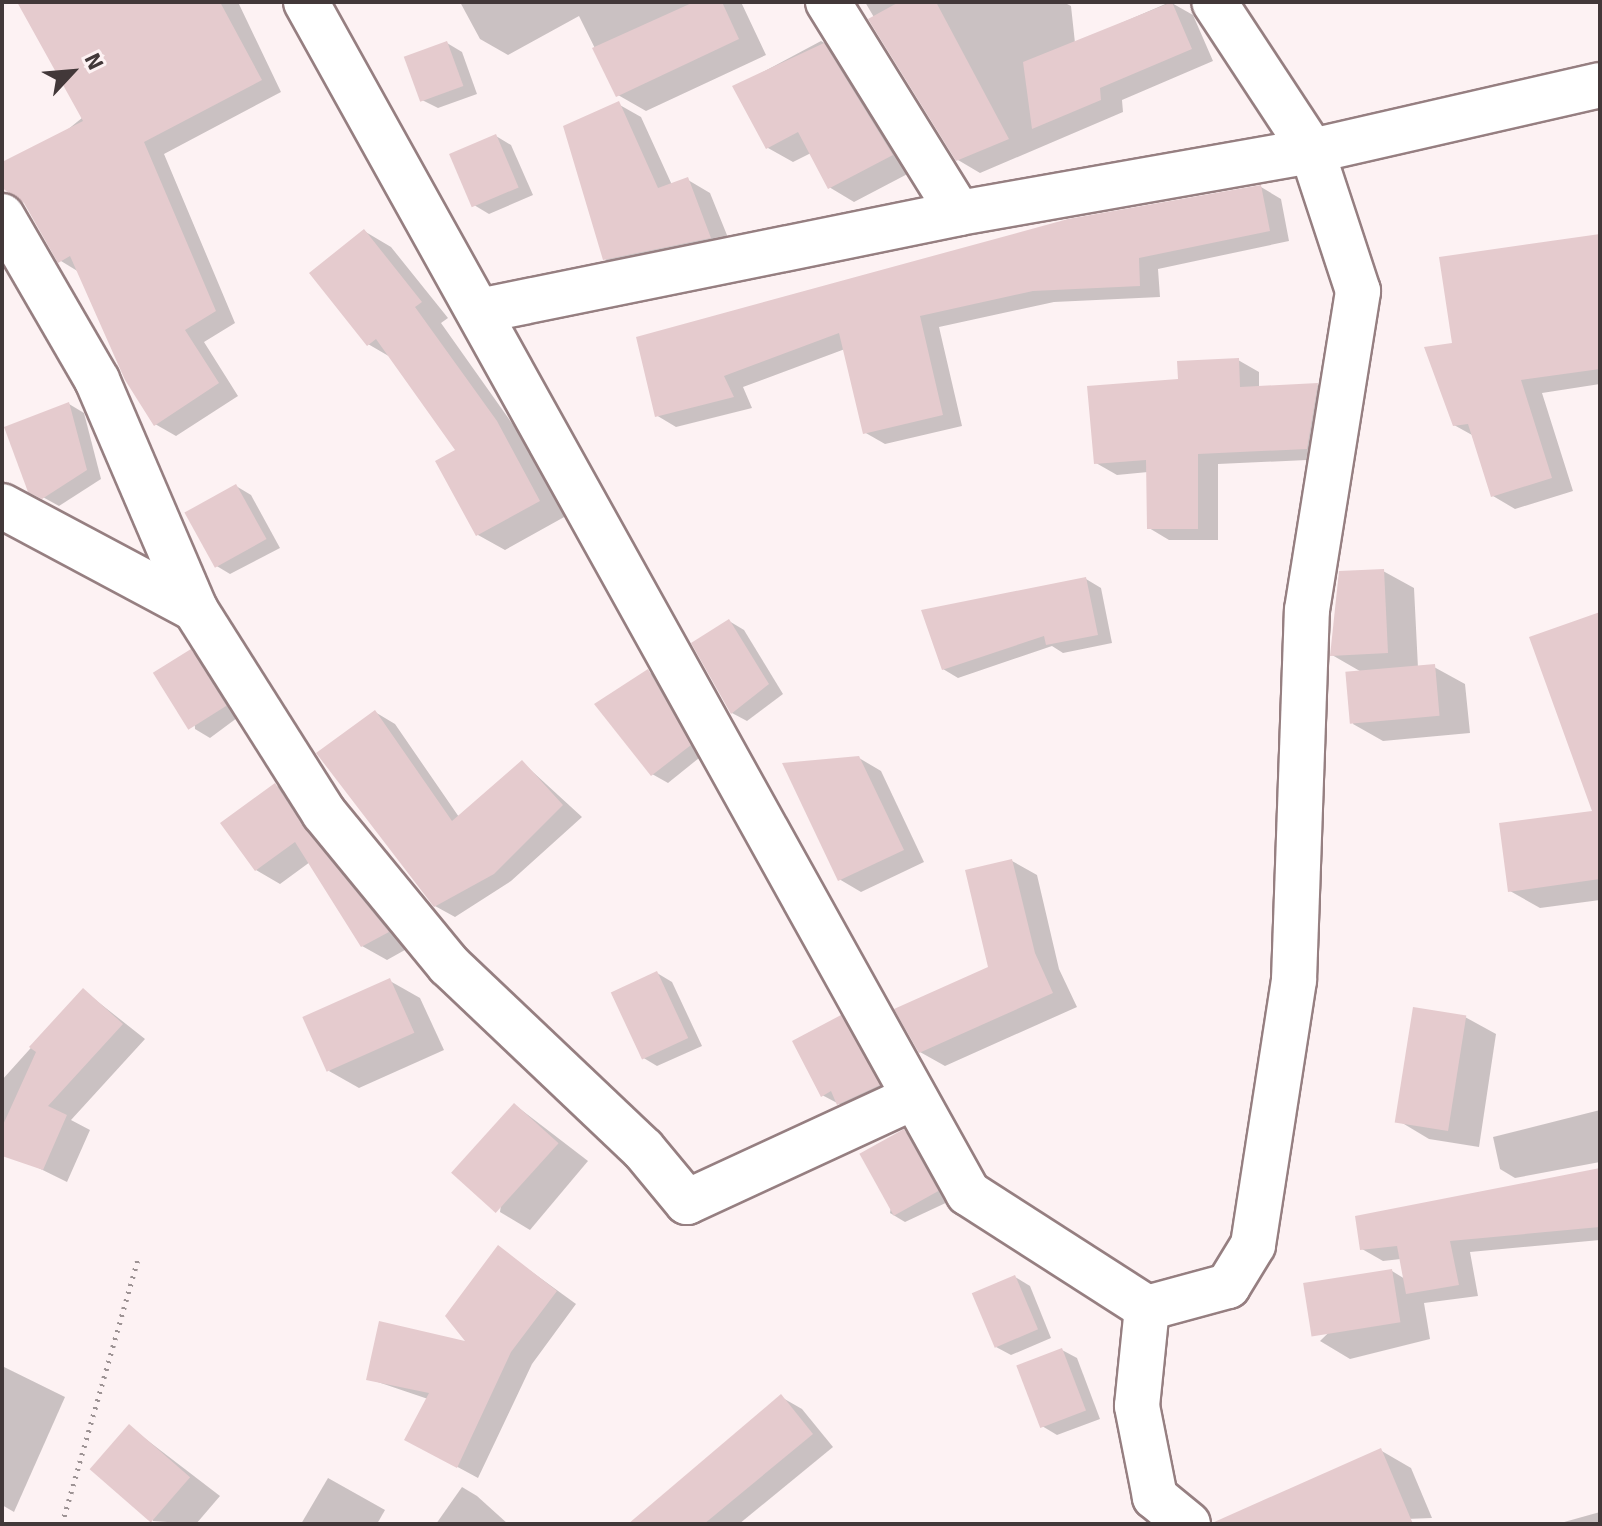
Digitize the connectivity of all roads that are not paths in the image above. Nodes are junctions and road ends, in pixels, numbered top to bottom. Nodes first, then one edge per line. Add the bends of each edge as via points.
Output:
1 (306, 2) edge
2 (828, 2) edge
3 (1214, 2) edge
4 (1600, 85) edge
5 (1312, 151) junction
6 (959, 213) junction
7 (2, 216) edge
8 (479, 311) junction
9 (2, 506) edge
10 (195, 609) junction
11 (914, 1097) junction
12 (1147, 1308) junction
13 (1188, 1524) edge

1 - 8 street
2 - 6 street
3 - 5 street
4 - 5 street
5 - 6 street
5 - 12 street via 1358,291 1307,610 1294,980 1253,1245 1228,1286
6 - 8 street
7 - 10 street via 97,380
8 - 11 street
9 - 10 street
10 - 11 street via 324,813 449,965 643,1149 687,1202
11 - 12 street via 968,1193
12 - 13 street via 1137,1406 1155,1497

